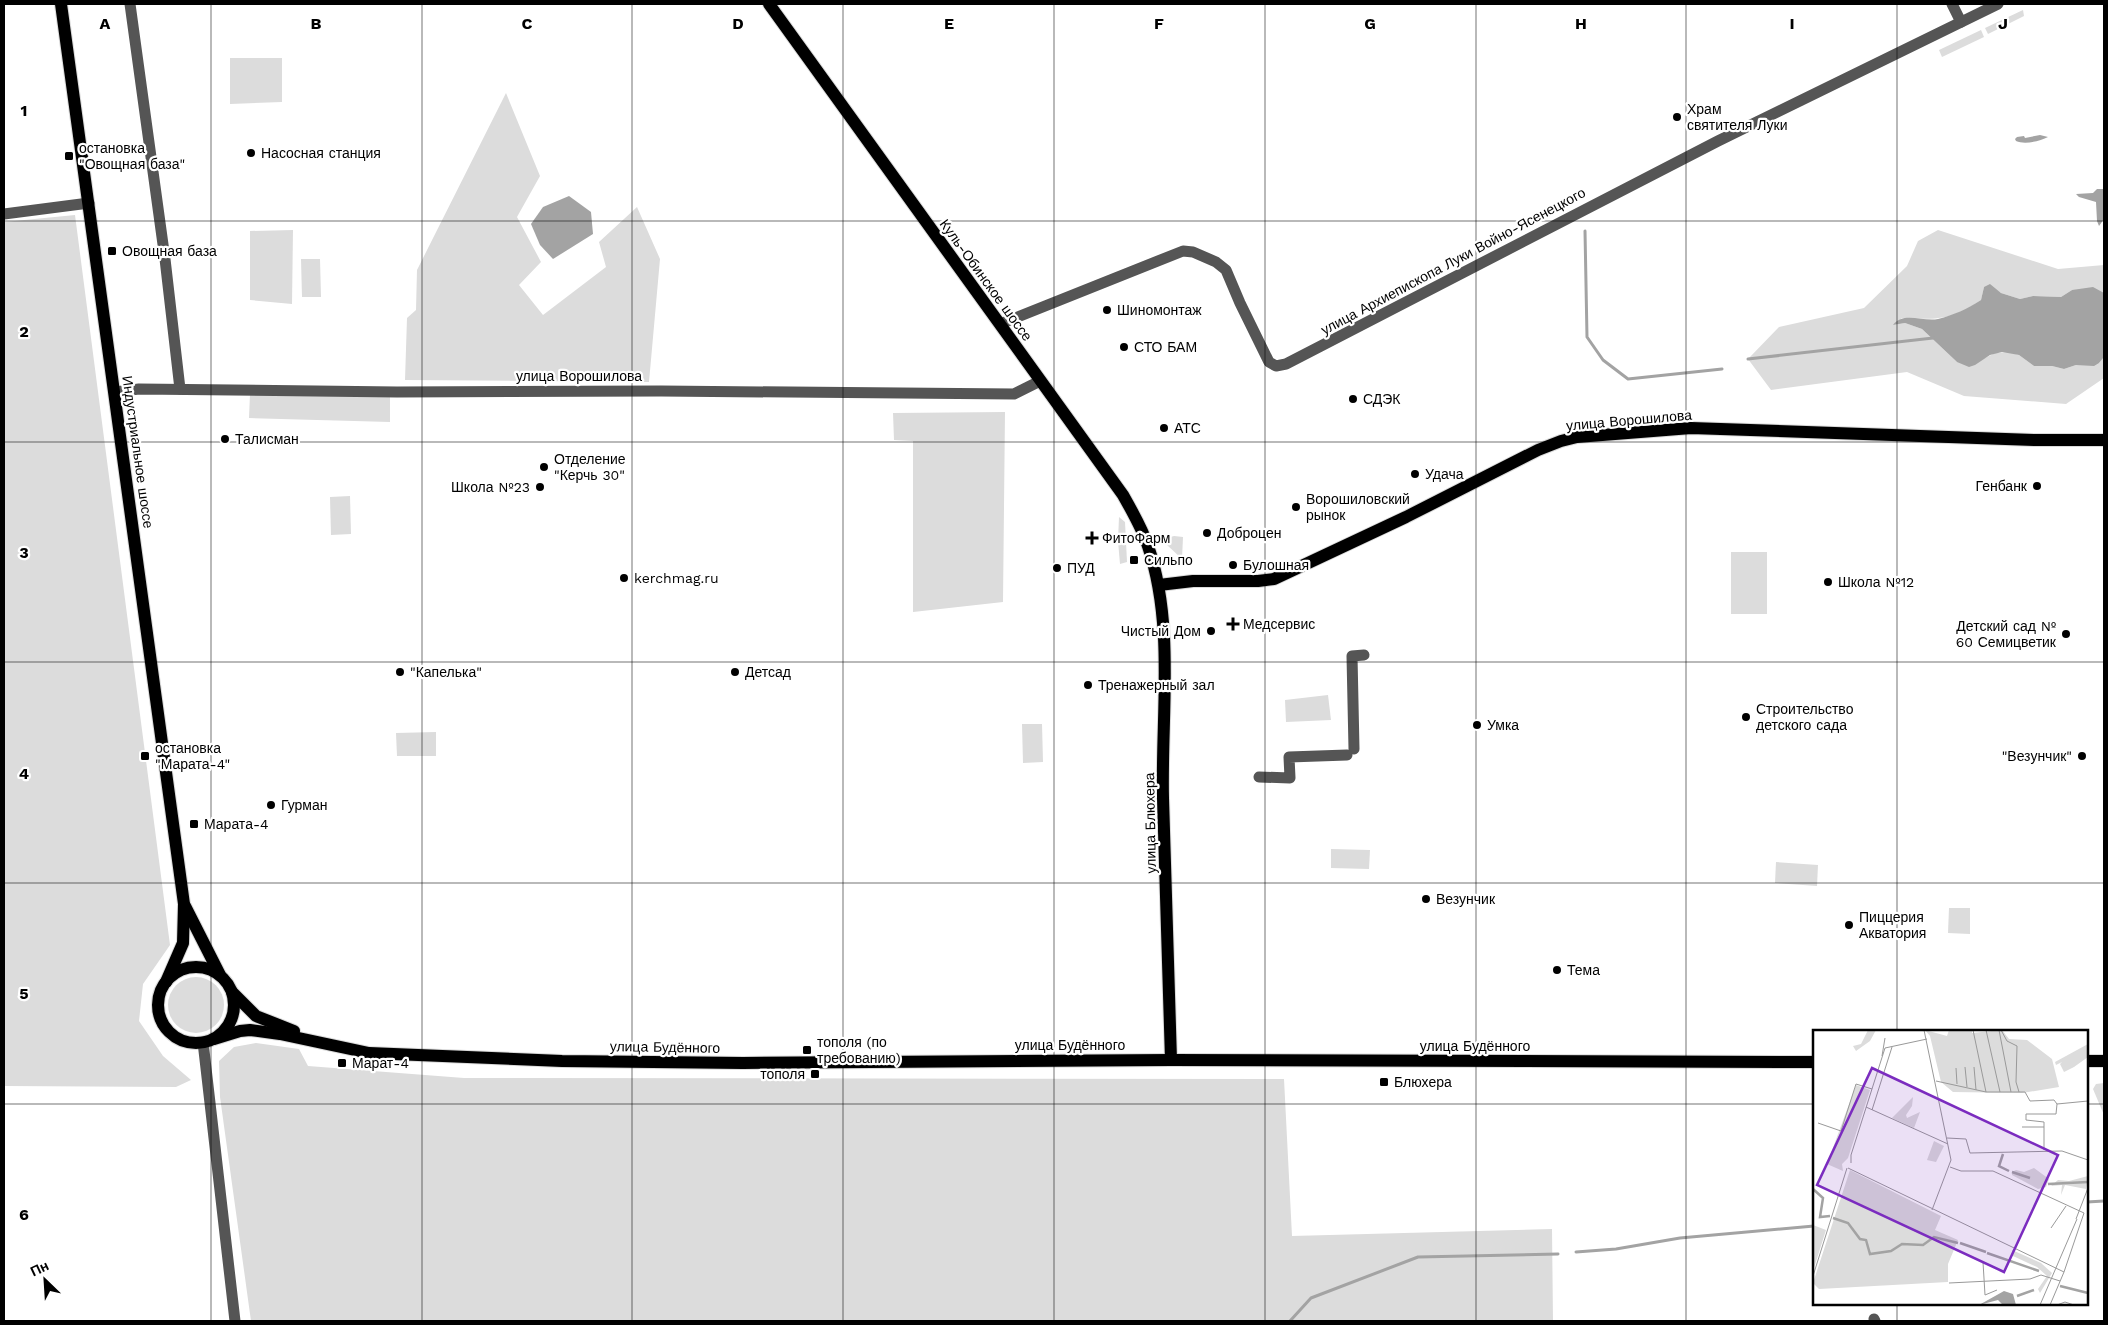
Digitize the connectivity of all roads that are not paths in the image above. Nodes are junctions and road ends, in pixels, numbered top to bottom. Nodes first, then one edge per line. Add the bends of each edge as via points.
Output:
1 (61, 4) edge
2 (130, 4) edge
3 (769, 4) edge
4 (1952, 4) edge
5 (1998, 4) edge
6 (1961, 22) junction
7 (90, 203) junction
8 (4, 214) edge
9 (1000, 324) junction
10 (1040, 381) junction
11 (180, 389) junction
12 (115, 392) junction
13 (2104, 440) edge
14 (1159, 584) junction
15 (1364, 655) dead end
16 (1259, 777) dead end
17 (184, 904) junction
18 (222, 978) junction
19 (166, 982) junction
20 (232, 992) junction
21 (209, 1041) junction
22 (326, 1044) junction
23 (1171, 1060) junction
24 (2088, 1061) edge
25 (2104, 1061) edge
26 (1813, 1062) edge
27 (235, 1321) edge

1 - 7 main road, Индустриальное шоссе
2 - 11 street
3 - 9 main road, Куль-Обинское шоссе
4 - 6 street
5 - 6 street
6 - 9 street, улица Архиепископа Луки Войно-Ясенецкого via 1710,145 1286,364 1276,366 1269,362 1226,270 1193,252 1183,251
7 - 8 street
7 - 12 main road, Индустриальное шоссе
9 - 10 main road, Куль-Обинское шоссе
10 - 11 street, улица Ворошилова via 1014,394
10 - 14 main road, Куль-Обинское шоссе via 1123,495 1148,544
11 - 12 street, улица Ворошилова
12 - 17 main road, Индустриальное шоссе
13 - 14 main road, улица Ворошилова via 1690,428 1577,437 1538,450 1274,579
14 - 23 main road, улица Блюхера via 1163,626 1163,798
15 - 16 street via 1352,656 1350,752 1290,757 1290,778
17 - 18 main road
17 - 19 main road via 183,943
18 - 19 main road via 210,969 194,967 178,971
18 - 20 main road
19 - 21 main road via 159,995 158,1011 164,1025 174,1036 188,1042
20 - 21 main road via 235,1006 232,1020
20 - 22 main road via 256,1016
21 - 22 main road via 250,1030
21 - 27 street
22 - 23 main road, улица Будённого via 369,1053 562,1061
23 - 26 main road, улица Будённого
24 - 25 main road

